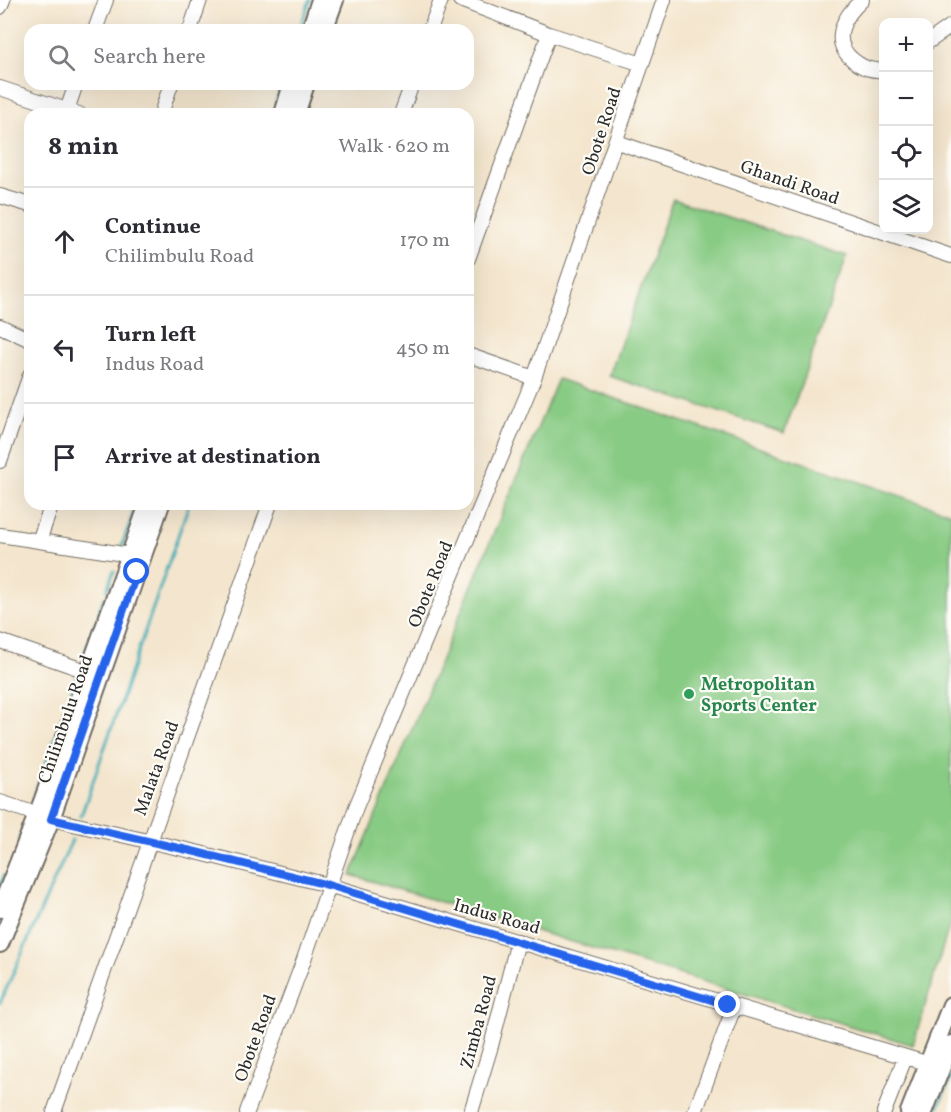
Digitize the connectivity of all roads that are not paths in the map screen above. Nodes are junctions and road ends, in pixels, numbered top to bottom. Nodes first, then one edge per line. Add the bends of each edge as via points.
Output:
1 (3, 0) edge
2 (106, 0) edge
3 (200, 0) edge
4 (320, 0) edge
5 (335, 0) edge
6 (441, 0) edge
7 (460, 0) edge
8 (664, 0) edge
9 (861, 0) edge
10 (0, 7) edge
11 (97, 24) edge
12 (192, 24) edge
13 (312, 24) edge
14 (326, 24) edge
15 (432, 24) edge
16 (951, 26) edge
17 (549, 34) junction
18 (933, 39) edge
19 (642, 64) junction
20 (879, 70) edge
21 (0, 88) edge
22 (75, 90) edge
23 (169, 90) edge
24 (290, 90) edge
25 (304, 90) edge
26 (410, 90) edge
27 (61, 108) edge
28 (73, 108) edge
29 (163, 108) edge
30 (284, 108) edge
31 (298, 108) edge
32 (403, 108) edge
33 (617, 142) junction
34 (0, 196) edge
35 (24, 204) edge
36 (474, 241) edge
37 (951, 256) edge
38 (0, 326) edge
39 (24, 337) edge
40 (474, 357) edge
41 (534, 378) junction
42 (24, 389) edge
43 (5, 434) edge
44 (0, 461) edge
45 (50, 510) edge
46 (146, 510) edge
47 (159, 510) edge
48 (268, 510) edge
49 (0, 535) edge
50 (39, 541) junction
51 (130, 555) junction
52 (0, 641) edge
53 (89, 672) junction
54 (0, 802) edge
55 (44, 817) junction
56 (149, 842) junction
57 (328, 885) junction
58 (0, 909) edge
59 (518, 941) junction
60 (0, 944) edge
61 (951, 1005) edge
62 (734, 1007) junction
63 (951, 1044) edge
64 (905, 1058) junction
65 (935, 1066) junction
66 (54, 1112) edge
67 (247, 1112) edge
68 (471, 1112) edge
69 (695, 1112) edge
70 (884, 1112) edge
71 (909, 1112) edge
72 (924, 1112) edge

1 - 10 street
2 - 11 street
3 - 12 street
4 - 13 main road
5 - 14 main road
6 - 15 street
7 - 17 street
8 - 19 street, Obote Road
9 - 20 street via 843,25 841,45 846,54 866,69
16 - 18 street
17 - 19 street
17 - 36 street
19 - 33 street, Obote Road
21 - 27 street
22 - 28 street
23 - 29 street
24 - 30 main road
25 - 31 main road
26 - 32 street
33 - 37 street, Ghandi Road
33 - 41 street, Obote Road
34 - 35 street
38 - 39 street
40 - 41 street
41 - 57 street, Obote Road via 356,807
42 - 43 street
43 - 44 street
45 - 50 street
46 - 51 main road, Chilimbulu Road
47 - 55 main road, Chilimbulu Road
48 - 56 street, Malata Road
49 - 50 street
50 - 51 street
51 - 53 main road, Chilimbulu Road
52 - 53 street
53 - 55 main road, Chilimbulu Road
54 - 55 street, Indus Road
55 - 56 street, Indus Road
55 - 58 main road, Chilimbulu Road
55 - 60 main road, Chilimbulu Road
56 - 57 street, Indus Road
56 - 66 street, Malata Road
57 - 59 street, Indus Road
57 - 67 street, Obote Road
59 - 62 street, Indus Road
59 - 68 street, Zimba Road
61 - 65 main road
62 - 64 street, Indus Road
62 - 69 street
63 - 65 main road
64 - 65 street, Indus Road
64 - 70 street
65 - 71 main road
65 - 72 main road

